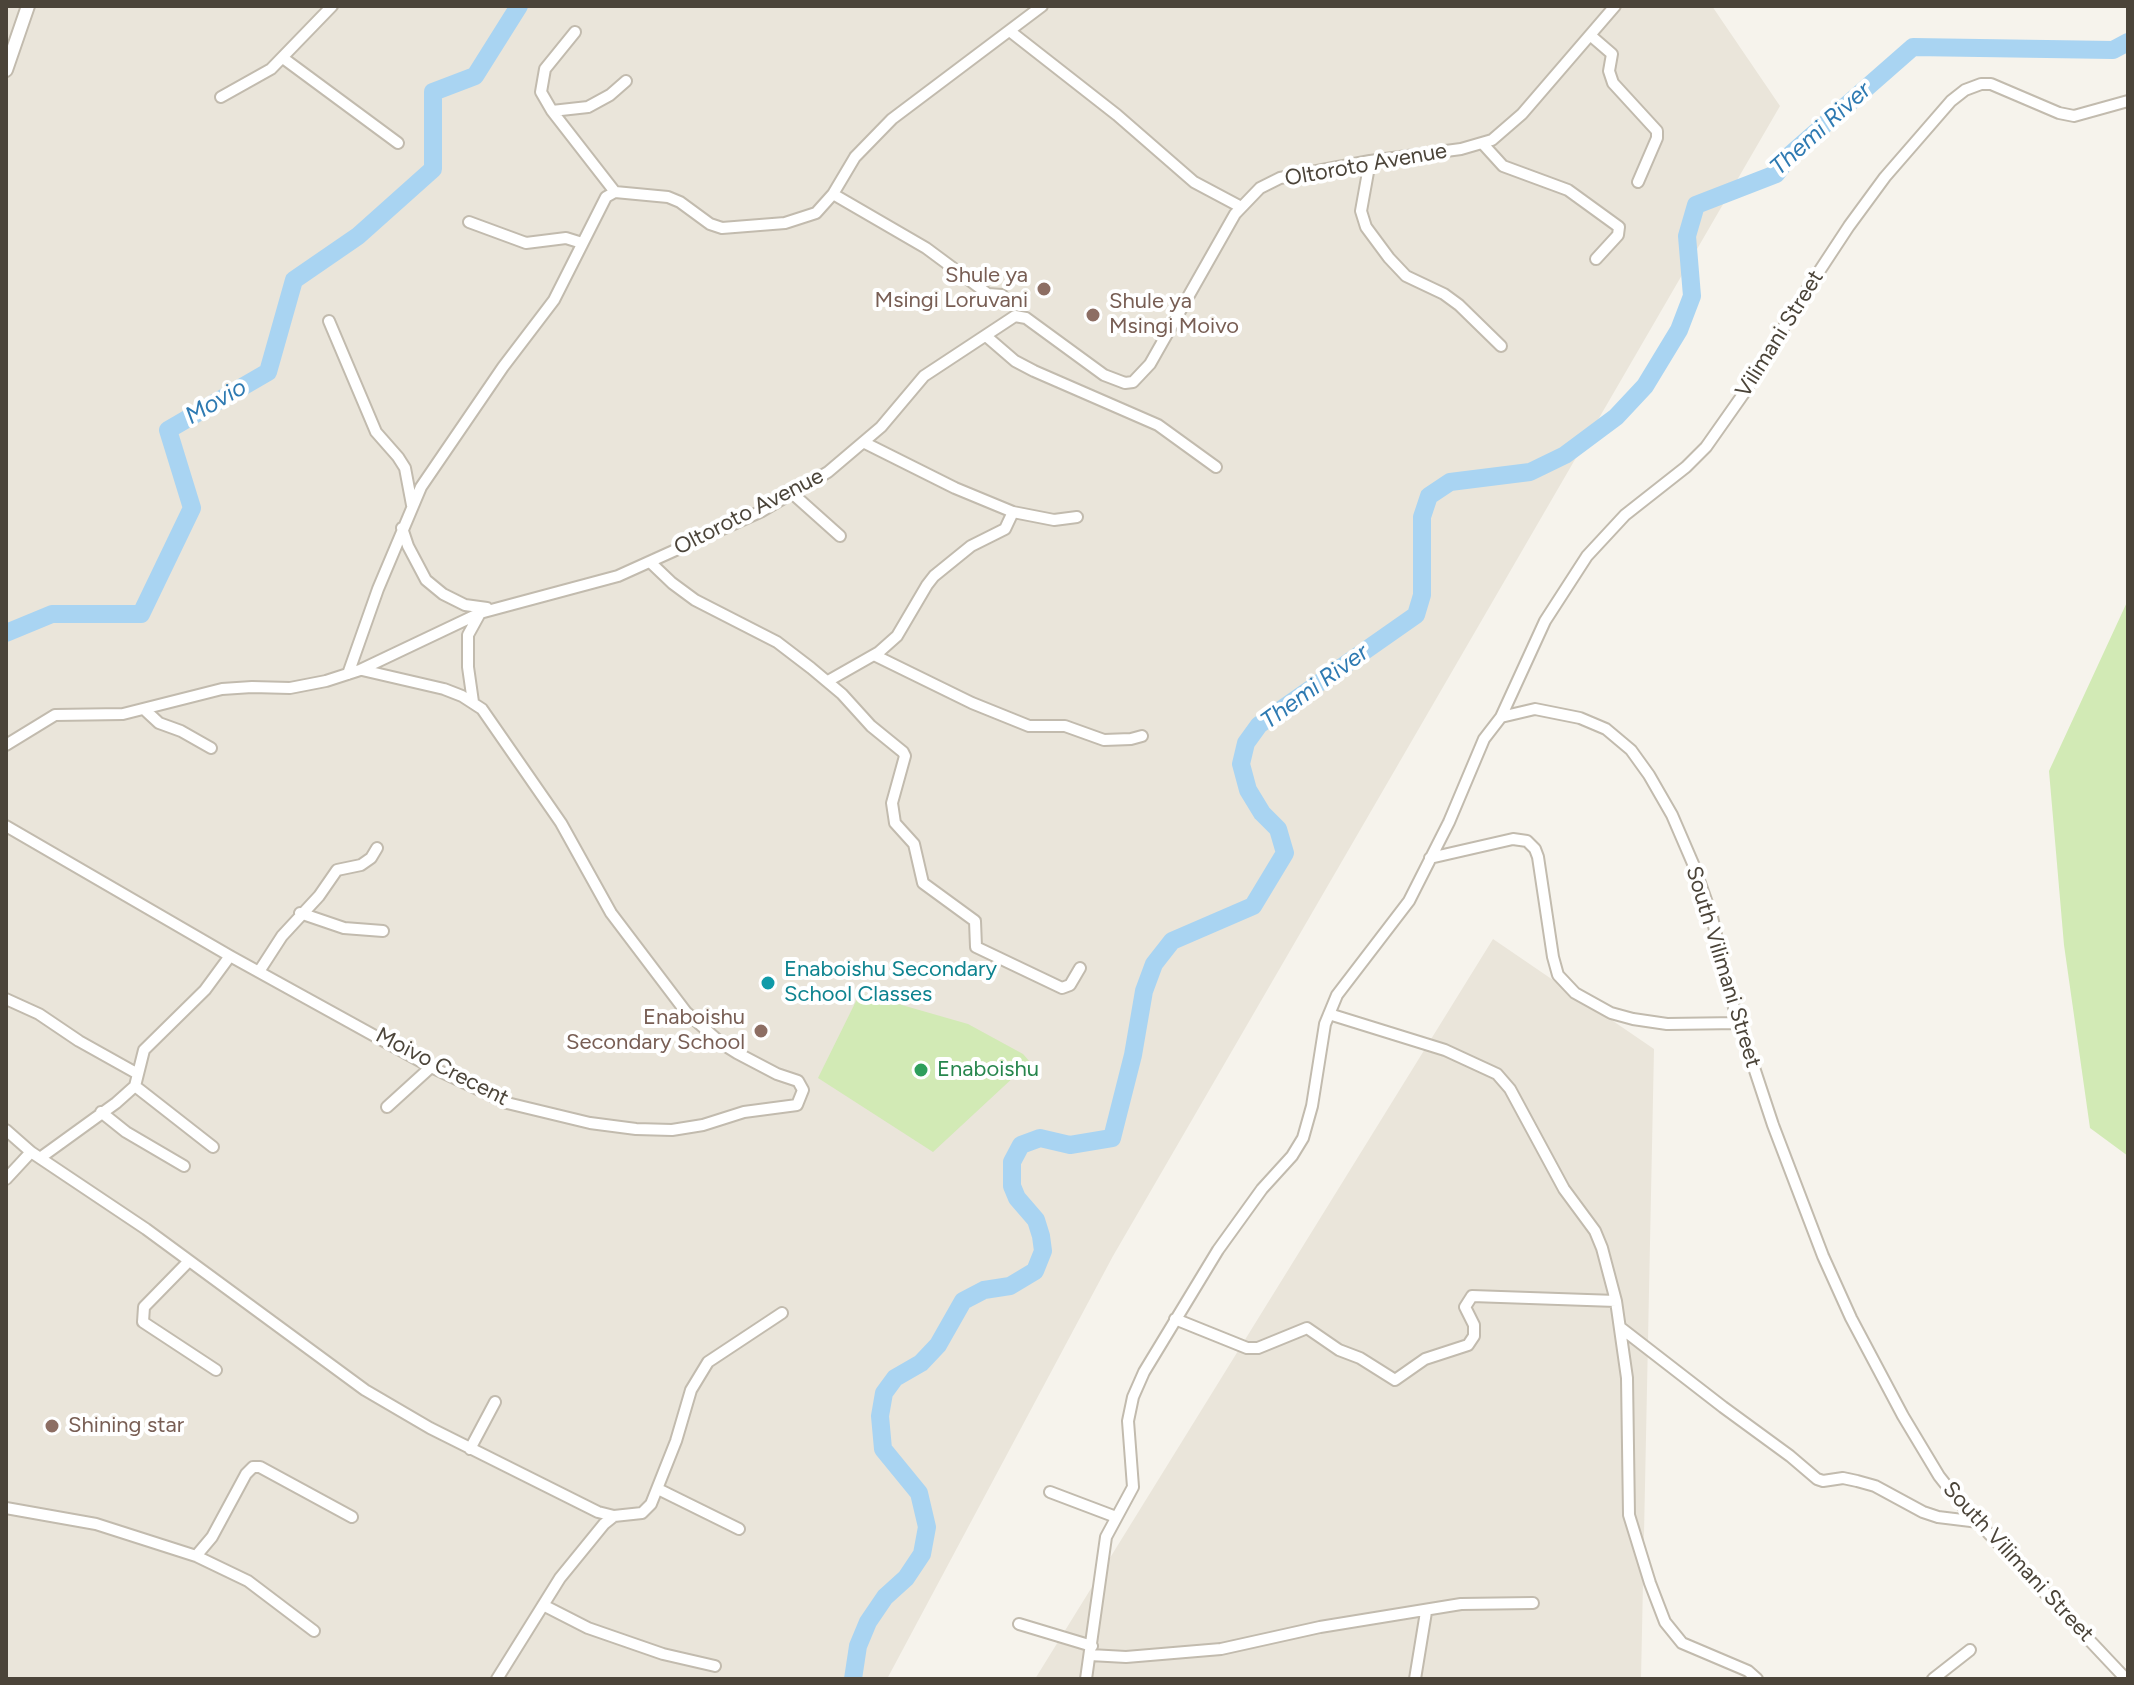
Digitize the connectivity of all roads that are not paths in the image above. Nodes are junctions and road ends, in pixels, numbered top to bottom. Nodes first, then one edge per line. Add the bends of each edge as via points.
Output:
1 (28, 6) edge
2 (332, 6) edge
3 (1042, 6) edge
4 (1615, 6) edge
5 (575, 32) dead end
6 (1011, 32) junction
7 (1590, 35) junction
8 (283, 58) junction
9 (6, 70) edge
10 (626, 81) dead end
11 (221, 97) dead end
12 (2128, 101) edge
13 (552, 111) junction
14 (398, 143) dead end
15 (1483, 144) junction
16 (1370, 161) junction
17 (1638, 182) dead end
18 (615, 192) junction
19 (833, 194) junction
20 (1241, 207) junction
21 (469, 222) dead end
22 (582, 243) junction
23 (1596, 259) dead end
24 (1002, 295) dead end
25 (329, 321) dead end
26 (986, 336) junction
27 (1501, 346) dead end
28 (865, 443) junction
29 (1216, 467) dead end
30 (793, 494) junction
31 (412, 505) junction
32 (1013, 512) junction
33 (1077, 517) dead end
34 (402, 528) junction
35 (840, 536) dead end
36 (650, 562) junction
37 (495, 609) junction
38 (480, 613) junction
39 (874, 655) junction
40 (360, 670) junction
41 (348, 674) junction
42 (828, 681) junction
43 (473, 702) junction
44 (145, 710) junction
45 (1501, 717) junction
46 (1142, 736) dead end
47 (6, 745) edge
48 (211, 748) dead end
49 (6, 826) edge
50 (377, 848) dead end
51 (1430, 858) junction
52 (300, 913) junction
53 (383, 931) dead end
54 (230, 956) junction
55 (1080, 968) dead end
56 (260, 970) junction
57 (6, 999) edge
58 (1329, 1014) junction
59 (1739, 1023) junction
60 (431, 1067) junction
61 (137, 1080) junction
62 (387, 1107) dead end
63 (101, 1112) junction
64 (6, 1130) edge
65 (213, 1147) dead end
66 (35, 1155) junction
67 (184, 1166) dead end
68 (6, 1179) edge
69 (189, 1261) junction
70 (1616, 1301) junction
71 (782, 1313) dead end
72 (1175, 1319) junction
73 (1621, 1328) junction
74 (216, 1370) dead end
75 (495, 1402) dead end
76 (470, 1449) junction
77 (658, 1489) junction
78 (1050, 1492) dead end
79 (6, 1508) edge
80 (614, 1516) junction
81 (352, 1517) dead end
82 (1116, 1517) junction
83 (1979, 1522) junction
84 (739, 1529) dead end
85 (196, 1556) junction
86 (1533, 1603) dead end
87 (543, 1605) junction
88 (1426, 1612) junction
89 (1019, 1624) dead end
90 (314, 1631) dead end
91 (1091, 1650) junction
92 (1970, 1650) dead end
93 (715, 1666) dead end
94 (497, 1679) edge
95 (1086, 1679) edge
96 (1415, 1679) edge
97 (1757, 1679) edge
98 (1933, 1679) edge
99 (2126, 1679) edge

1 - 9 street
2 - 8 street
3 - 6 street
4 - 7 street, Oltoroto Avenue
5 - 13 street via 542,75 541,92
6 - 19 street via 892,119 855,157
6 - 20 street via 1194,182
7 - 15 street, Oltoroto Avenue via 1504,132
7 - 17 street via 1612,54 1613,83 1657,131
8 - 11 street
8 - 14 street
10 - 13 street via 588,107
12 - 45 street, Vilimani Street via 2074,116 1991,84 1965,90 1951,101 1849,226 1706,447 1625,515 1587,556 1545,621
13 - 18 street
15 - 16 street, Oltoroto Avenue
15 - 23 street via 1503,166 1568,190 1619,227
16 - 20 street, Oltoroto Avenue via 1280,178
16 - 27 street via 1361,211 1366,227 1406,276 1459,305
18 - 19 street via 668,197 710,224 736,229 805,217
18 - 22 street via 601,204
19 - 24 street via 926,248 988,294
20 - 26 street, Oltoroto Avenue via 1150,364 1133,382 1104,375 1020,316
21 - 22 street via 526,243 566,238
22 - 31 street via 554,300
25 - 31 street via 376,432 405,468
26 - 28 street, Oltoroto Avenue via 924,376
26 - 29 street via 1034,371 1158,425
28 - 30 street, Oltoroto Avenue
28 - 32 street
30 - 35 street
30 - 36 street, Oltoroto Avenue
31 - 34 street
32 - 33 street via 1054,520
32 - 39 street via 1005,529 971,546 934,576 904,628
34 - 37 street via 426,580 465,605
34 - 41 street
36 - 37 street, Oltoroto Avenue via 598,583
36 - 42 street via 695,600 777,642
37 - 38 street, Oltoroto Avenue
38 - 40 street, Oltoroto Avenue
38 - 43 street via 468,635
39 - 42 street
39 - 46 street via 1029,726 1065,726 1104,740
40 - 41 street, Oltoroto Avenue
40 - 43 street, Moivo Crecent via 444,689
41 - 44 street, Oltoroto Avenue via 302,687 222,689
42 - 55 street via 903,752 892,803 895,823 914,844 923,883 975,921 976,947 1062,988
43 - 60 street, Moivo Crecent via 561,823 611,913 686,1012 721,1043 798,1081 803,1090 801,1101 791,1107 744,1112 672,1130 636,1129 507,1103
44 - 47 street, Oltoroto Avenue via 55,715
44 - 48 street via 159,723
45 - 51 street via 1484,739
45 - 59 street, South Vilimani Street via 1535,709 1557,712 1606,729 1631,750 1672,815 1694,866
49 - 54 street, Moivo Crecent
50 - 52 street via 361,865 337,870
51 - 58 street via 1409,901 1355,969
51 - 59 street via 1513,839 1527,841 1538,857 1555,966 1575,993 1633,1019
52 - 53 street via 344,928
52 - 56 street
54 - 56 street, Moivo Crecent
54 - 61 street via 205,990 144,1050
56 - 60 street, Moivo Crecent
57 - 61 street via 39,1014
58 - 70 street via 1445,1050 1497,1074 1528,1117 1564,1189 1595,1231
58 - 72 street via 1303,1138 1225,1240
59 - 83 street, South Vilimani Street via 1773,1125 1851,1318 1922,1449
60 - 62 street
61 - 63 street
61 - 65 street via 144,1095
63 - 66 street
63 - 67 street
64 - 66 street
66 - 68 street
66 - 69 street
69 - 74 street via 144,1307 143,1322
69 - 76 street via 365,1390
70 - 72 street via 1472,1296 1465,1307 1474,1325 1468,1345 1425,1359 1395,1380 1307,1328 1247,1348
70 - 73 street
71 - 77 street via 708,1362 697,1377
72 - 82 street via 1133,1397 1128,1439 1133,1487
73 - 83 street via 1817,1479 1857,1481 1923,1512
73 - 97 street via 1629,1515 1665,1622 1682,1643
75 - 76 street
76 - 80 street
77 - 80 street via 642,1513
77 - 84 street
78 - 82 street
79 - 85 street via 96,1524
80 - 87 street
81 - 85 street via 253,1467
82 - 91 street via 1104,1549
83 - 99 street, South Vilimani Street
85 - 90 street via 248,1581
86 - 88 street via 1480,1602
87 - 93 street via 588,1628
87 - 94 street
88 - 91 street via 1329,1625 1221,1649 1126,1657
88 - 96 street
89 - 91 street
91 - 95 street
92 - 98 street

